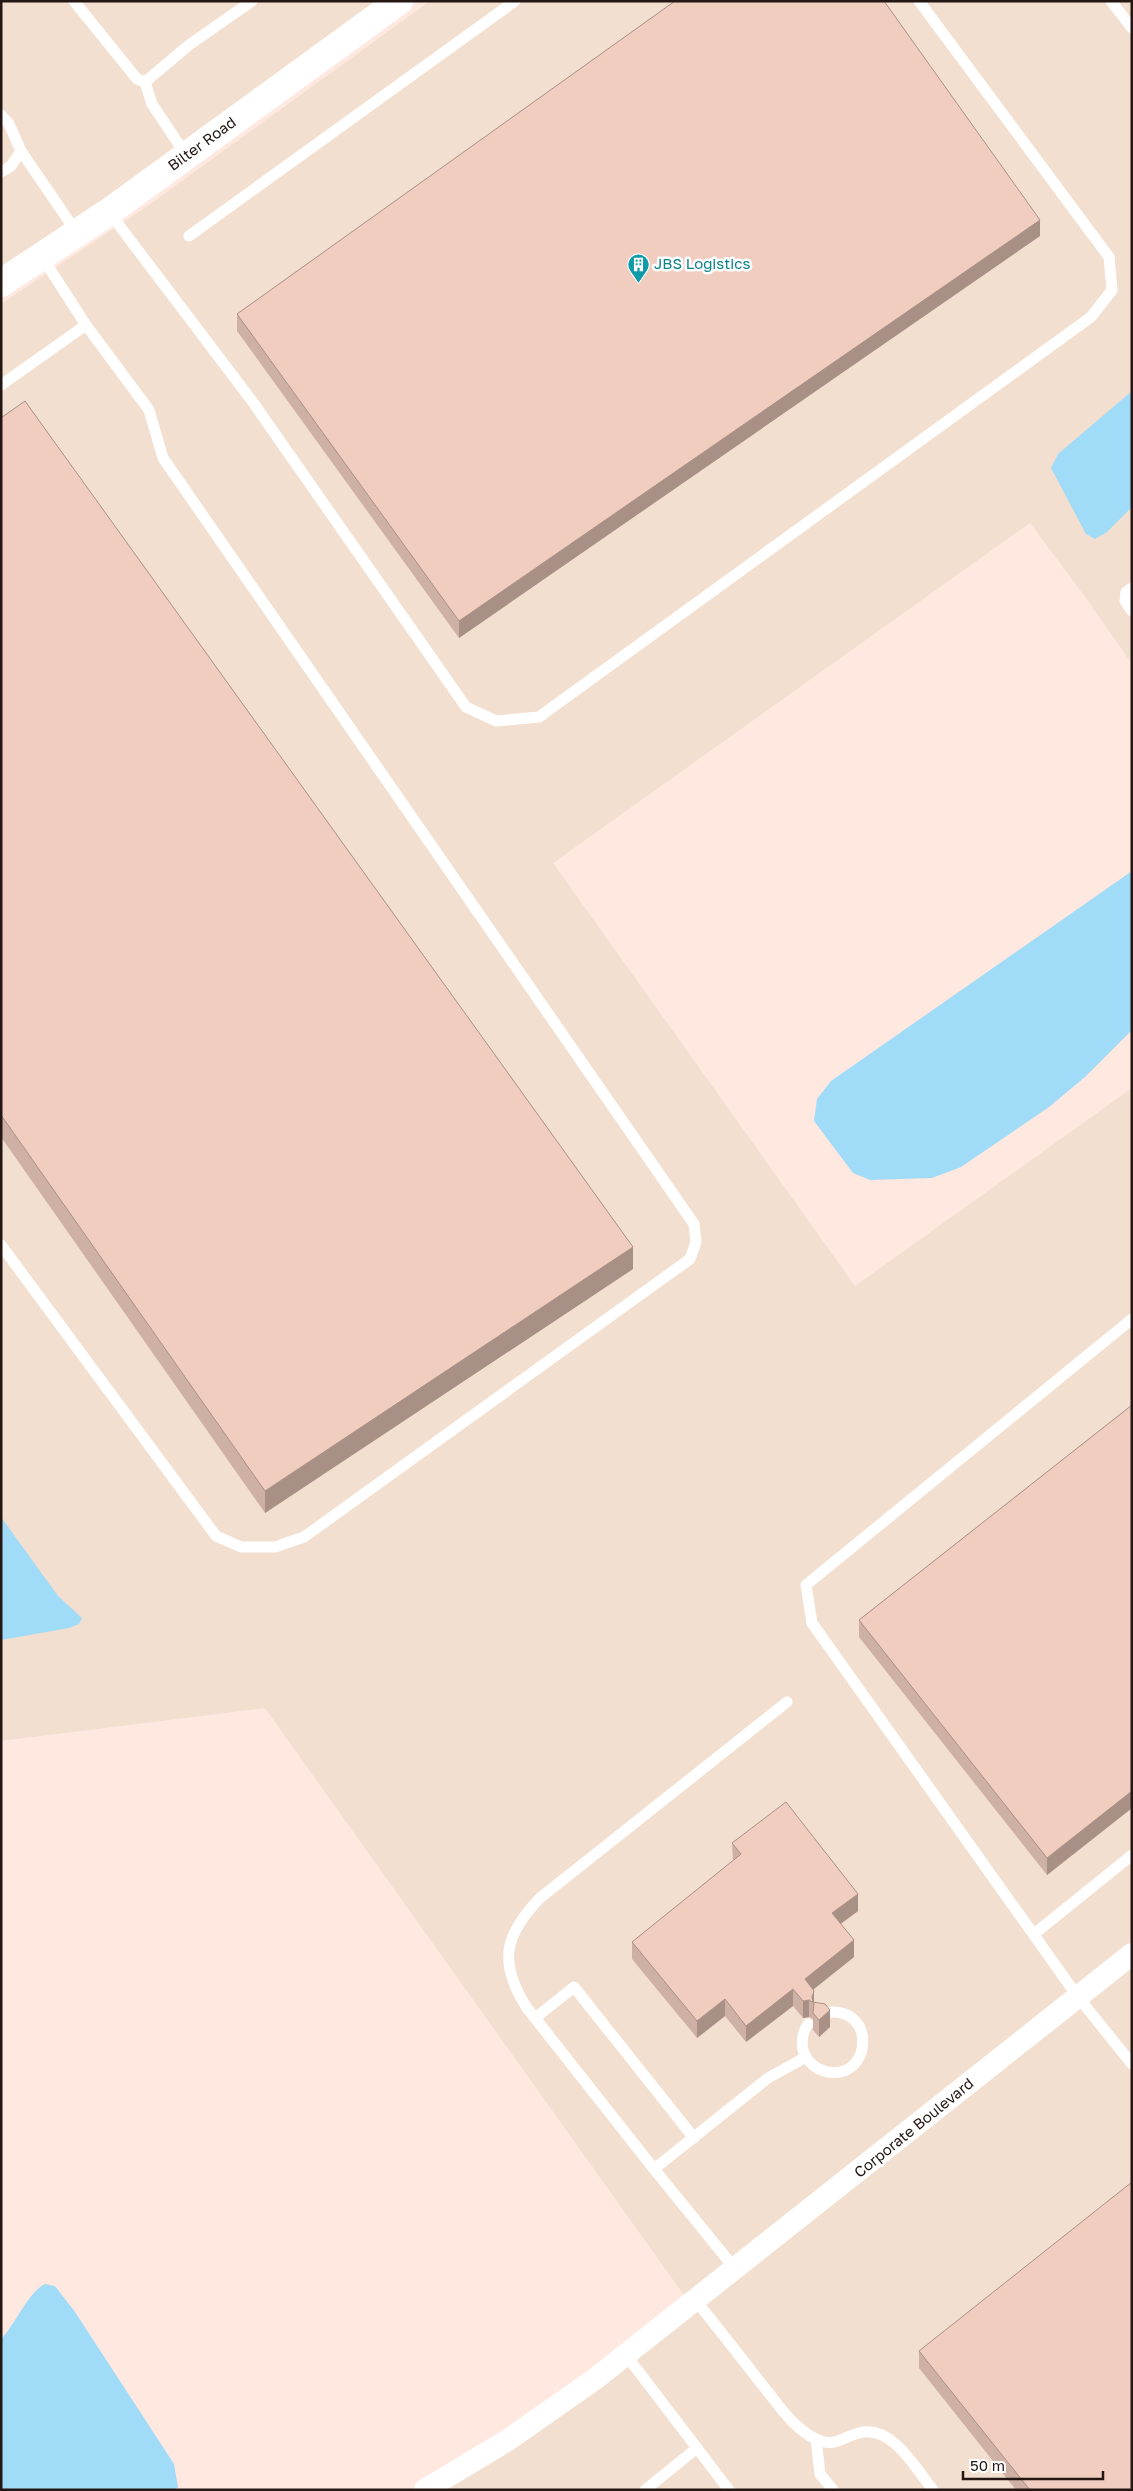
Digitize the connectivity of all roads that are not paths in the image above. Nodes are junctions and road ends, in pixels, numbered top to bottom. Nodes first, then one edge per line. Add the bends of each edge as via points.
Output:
1 (74, 1) edge
2 (252, 1) edge
3 (399, 1) edge
4 (516, 1) edge
5 (919, 1) edge
6 (1112, 1) edge
7 (1132, 28) edge
8 (145, 82) junction
9 (1, 115) edge
10 (20, 151) junction
11 (186, 155) junction
12 (1, 172) edge
13 (109, 212) junction
14 (77, 233) junction
15 (189, 236) dead end
16 (42, 257) junction
17 (1, 283) edge
18 (86, 325) junction
19 (1, 385) edge
20 (1132, 588) edge
21 (1132, 611) edge
22 (1, 1245) edge
23 (1132, 1319) edge
24 (787, 1702) dead end
25 (1132, 1855) edge
26 (1034, 1934) junction
27 (1132, 1954) edge
28 (1078, 1997) junction
29 (820, 2014) edge
30 (535, 2018) junction
31 (808, 2024) dead end
32 (806, 2057) junction
33 (1132, 2064) edge
34 (694, 2138) junction
35 (654, 2169) junction
36 (736, 2270) junction
37 (696, 2301) junction
38 (626, 2355) junction
39 (816, 2440) junction
40 (697, 2448) junction
41 (425, 2490) edge
42 (645, 2490) edge
43 (729, 2490) edge
44 (833, 2490) edge
45 (933, 2490) edge

1 - 8 lane via 137,80
2 - 8 lane
3 - 11 street, Bilter Road
4 - 15 lane
5 - 13 lane via 1109,257 1112,290 1091,317 539,717 496,721 466,707 252,401
6 - 7 lane
8 - 11 lane via 152,104
9 - 10 lane via 9,124
10 - 12 lane via 11,166
10 - 14 lane
11 - 13 street, Bilter Road
13 - 14 street, Bilter Road
14 - 16 street, Bilter Road
16 - 17 street, Bilter Road
16 - 18 lane
18 - 19 lane
18 - 22 lane via 149,410 162,458 694,1224 696,1242 690,1259 304,1537 275,1547 241,1548 216,1536
20 - 21 lane via 1126,592 1125,601
23 - 26 lane via 806,1585 812,1623
24 - 30 lane via 528,1910 516,1926 511,1940 509,1968 514,1988
25 - 26 lane
26 - 28 lane
27 - 28 street, Corporate Boulevard
28 - 33 lane
28 - 36 street, Corporate Boulevard
29 - 32 lane via 840,2012 856,2022 862,2031 862,2051 854,2064 841,2072 821,2070
30 - 34 lane via 574,1987
30 - 35 lane
31 - 32 lane via 803,2038
32 - 34 lane via 768,2078
34 - 35 lane
35 - 36 lane
36 - 37 street, Corporate Boulevard
37 - 38 street, Corporate Boulevard
37 - 39 lane via 793,2422
38 - 40 lane
38 - 41 street, Corporate Boulevard via 508,2440
39 - 44 lane via 820,2474
39 - 45 lane via 836,2443 858,2433 872,2432 886,2437
40 - 42 lane
40 - 43 lane

